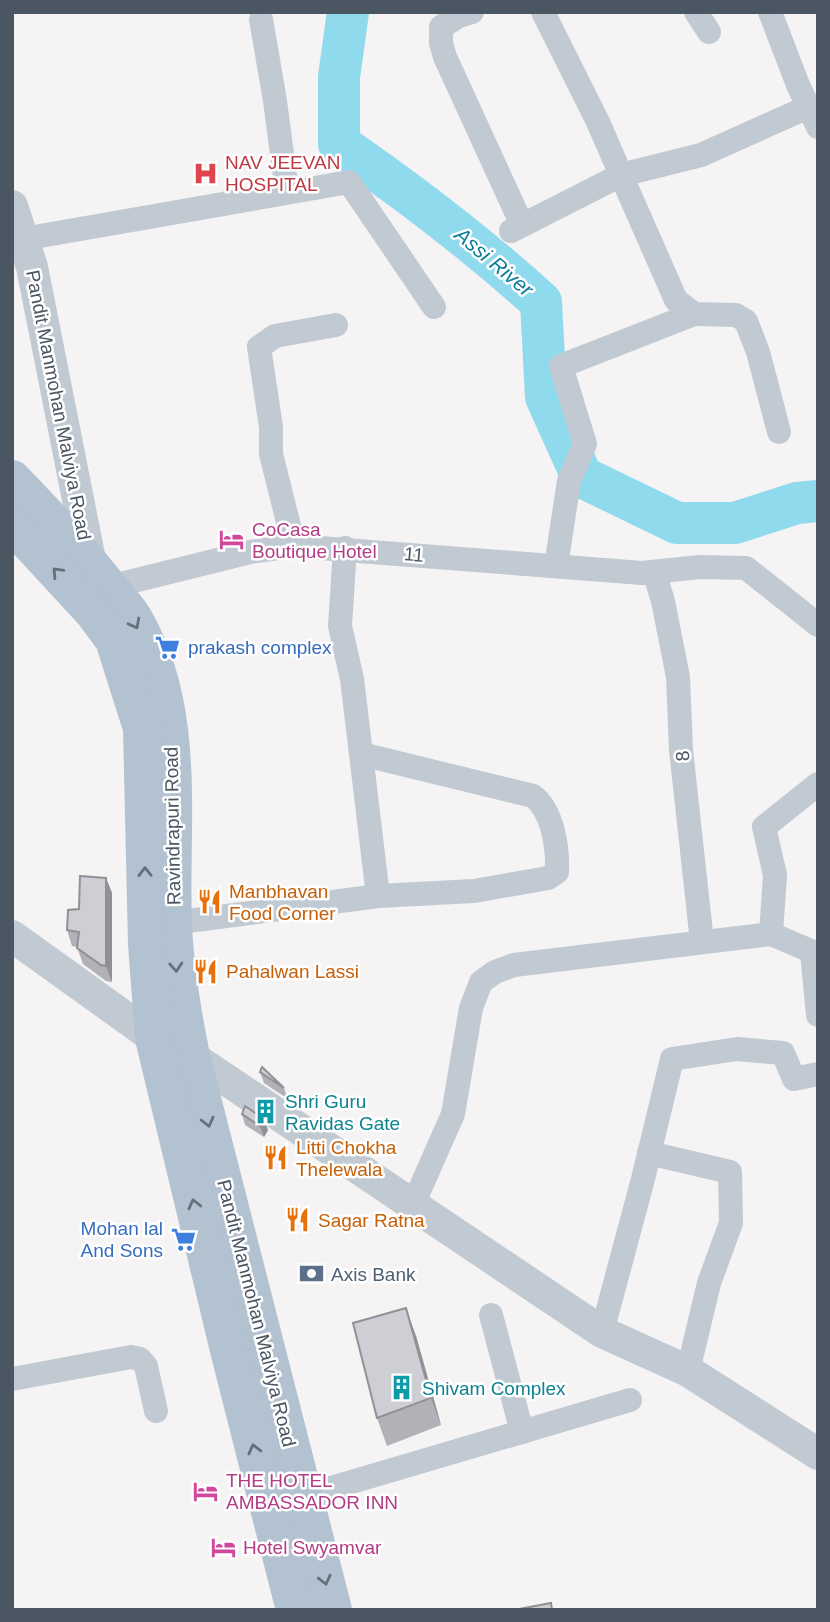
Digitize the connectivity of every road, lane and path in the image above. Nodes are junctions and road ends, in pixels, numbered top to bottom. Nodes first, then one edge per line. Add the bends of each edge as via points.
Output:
1 (472, 12) edge
2 (543, 12) edge
3 (770, 12) edge
4 (261, 19) dead end
5 (813, 117) edge
6 (621, 175) junction
7 (287, 192) junction
8 (12, 206) edge
9 (23, 239) junction
10 (434, 307) dead end
11 (694, 314) junction
12 (337, 326) dead end
13 (779, 432) dead end
14 (12, 478) edge
15 (12, 524) edge
16 (294, 546) junction
17 (345, 548) junction
18 (556, 566) junction
19 (654, 572) junction
20 (100, 576) junction
21 (818, 625) edge
22 (361, 754) junction
23 (818, 784) edge
24 (379, 896) junction
25 (173, 923) junction
26 (771, 934) junction
27 (12, 936) edge
28 (702, 942) junction
29 (815, 953) edge
30 (818, 1015) edge
31 (154, 1038) junction
32 (191, 1056) junction
33 (818, 1074) edge
34 (649, 1153) junction
35 (412, 1206) junction
36 (491, 1315) dead end
37 (602, 1332) junction
38 (688, 1371) junction
39 (12, 1379) edge
40 (630, 1400) dead end
41 (156, 1411) dead end
42 (522, 1432) junction
43 (818, 1454) edge
44 (304, 1496) junction
45 (295, 1610) edge
46 (332, 1610) edge

1 - 6 street via 441,27 441,43 517,228
2 - 6 street
3 - 5 street
4 - 7 street
5 - 6 street via 701,155
6 - 11 street via 676,300
7 - 9 street
7 - 10 street via 349,182
8 - 9 street, Pandit Manmohan Malviya Road
9 - 20 street, Pandit Manmohan Malviya Road
11 - 13 street via 736,315 746,320
11 - 18 street via 561,366 585,444 569,481
12 - 16 street via 275,336 259,346 271,454
14 - 20 main road, Ravindrapuri Road
31 -> 15 main road, Ravindrapuri Road via 142,728 114,640
16 - 17 street, 11
16 - 20 street, 11
17 - 18 street, 11
17 - 22 street via 340,626
18 - 19 street, 11
19 - 21 street, 11 via 746,568
19 - 28 street, 8 via 678,677 681,750
20 -> 25 main road, Ravindrapuri Road via 133,618 164,697 173,755
22 - 24 street
22 - 24 street via 533,796 547,813 558,859 557,872 548,878 474,891
23 - 26 street via 764,827 775,875
24 - 25 street
25 -> 32 main road, Ravindrapuri Road via 177,984
26 - 28 street
26 - 29 street
27 - 31 street
28 - 35 street via 513,965 481,982 471,1008 453,1114
29 - 30 street
31 - 32 street
45 -> 31 main road, Ravindrapuri Road
32 - 35 street
32 -> 44 main road, Pandit Manmohan Malviya Road
33 - 34 street via 794,1079 783,1053 737,1049 672,1059
34 - 37 street
34 - 38 street via 730,1171 731,1223 709,1283
35 - 37 street
36 - 42 street
37 - 38 street
38 - 43 street
39 - 41 street via 131,1357 146,1366
40 - 42 street
42 - 44 street
44 -> 46 main road, Pandit Manmohan Malviya Road

